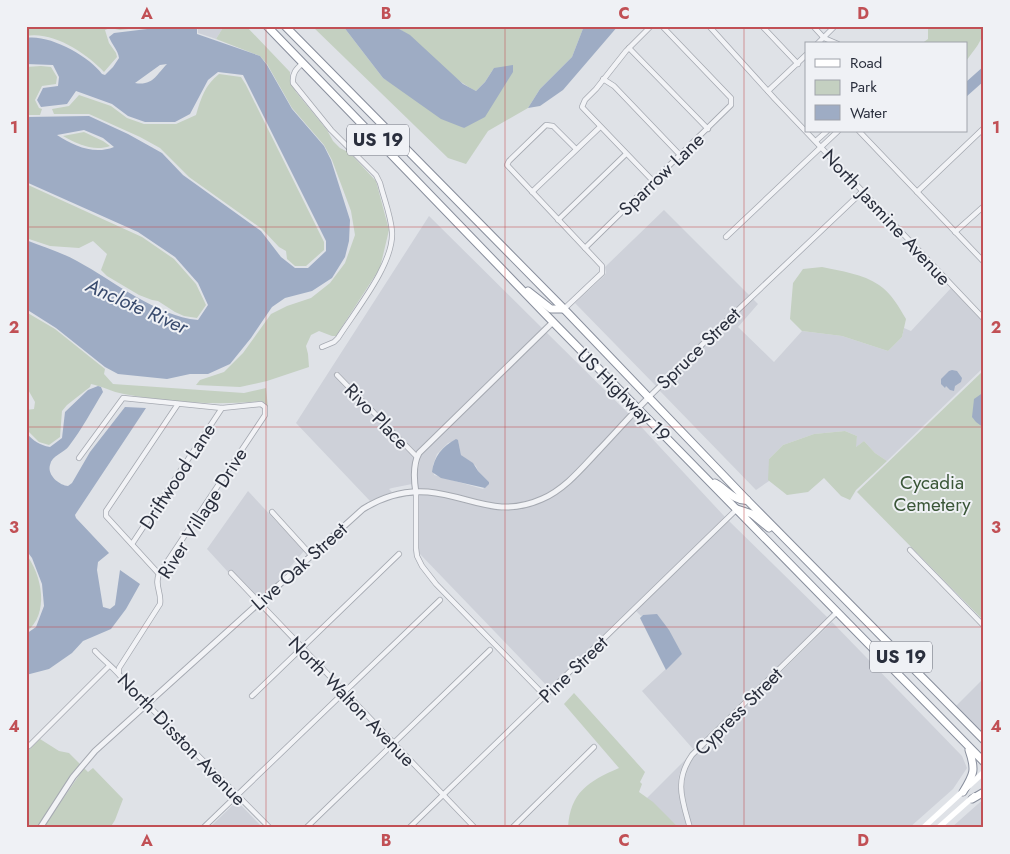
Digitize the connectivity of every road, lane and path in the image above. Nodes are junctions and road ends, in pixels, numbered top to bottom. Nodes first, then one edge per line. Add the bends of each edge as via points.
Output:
1 (267, 26) edge
2 (285, 26) edge
3 (651, 26) edge
4 (709, 26) edge
5 (762, 26) edge
6 (813, 26) edge
7 (835, 26) edge
8 (664, 27) edge
9 (824, 38) junction
10 (819, 42) edge
11 (833, 42) edge
12 (629, 48) junction
13 (805, 56) edge
14 (303, 63) junction
15 (798, 64) junction
16 (603, 79) junction
17 (768, 92) junction
18 (600, 126) junction
19 (708, 128) junction
20 (984, 128) edge
21 (805, 130) edge
22 (807, 132) edge
23 (826, 132) edge
24 (837, 132) edge
25 (860, 132) edge
26 (816, 141) junction
27 (821, 146) junction
28 (576, 149) junction
29 (626, 154) junction
30 (681, 156) junction
31 (654, 181) junction
32 (863, 191) junction
33 (532, 192) junction
34 (916, 192) junction
35 (984, 206) edge
36 (558, 220) junction
37 (956, 232) junction
38 (726, 237) dead end
39 (585, 248) junction
40 (984, 262) edge
41 (510, 277) junction
42 (564, 309) junction
43 (984, 319) edge
44 (552, 322) junction
45 (322, 347) dead end
46 (337, 374) dead end
47 (648, 397) junction
48 (178, 404) junction
49 (222, 408) junction
50 (637, 408) junction
51 (416, 457) junction
52 (78, 458) dead end
53 (706, 477) junction
54 (416, 493) junction
55 (747, 500) junction
56 (737, 509) junction
57 (272, 512) dead end
58 (132, 544) junction
59 (791, 545) junction
60 (910, 550) dead end
61 (399, 554) dead end
62 (311, 555) junction
63 (159, 574) junction
64 (230, 574) dead end
65 (440, 600) dead end
66 (258, 603) junction
67 (838, 612) junction
68 (984, 626) edge
69 (302, 649) junction
70 (490, 650) dead end
71 (95, 651) dead end
72 (109, 666) junction
73 (119, 672) junction
74 (344, 692) junction
75 (252, 696) dead end
76 (545, 696) junction
77 (147, 703) junction
78 (984, 740) edge
79 (394, 744) junction
80 (29, 746) dead end
81 (968, 747) junction
82 (594, 748) dead end
83 (984, 762) edge
84 (984, 772) edge
85 (984, 790) edge
86 (963, 792) junction
87 (443, 794) junction
88 (238, 795) junction
89 (972, 798) joint
90 (40, 828) edge
91 (203, 828) edge
92 (270, 828) edge
93 (306, 828) edge
94 (408, 828) edge
95 (475, 828) edge
96 (512, 828) edge
97 (690, 828) edge
98 (923, 828) edge
99 (938, 828) edge

1 - 14 highway, US Highway 19 / US 19
2 - 42 highway, US Highway 19 / US 19
3 - 12 street
4 - 17 street, North Jasmine Avenue
5 - 15 street
6 - 9 street
7 - 9 street
8 - 19 street, Sparrow Lane via 731,98 731,106
9 - 10 street
9 - 11 street
12 - 16 street
12 - 19 street
13 - 15 street
14 - 41 highway, US Highway 19 / US 19
14 - 45 street via 294,71 294,83 331,130 376,176 392,231 381,273 338,338
15 - 17 street
16 - 18 street via 582,107
16 - 30 street via 614,86
17 - 21 street, North Jasmine Avenue
18 - 28 street
18 - 29 street
19 - 30 street, Sparrow Lane
20 - 34 street
22 - 26 street, North Jasmine Avenue
23 - 26 street
24 - 27 street
25 - 34 street
26 - 27 street, North Jasmine Avenue
27 - 32 street, North Jasmine Avenue
27 - 38 street
28 - 33 street
28 - 33 street via 553,126 546,125 509,161 508,168
29 - 31 street
29 - 36 street
30 - 31 street, Sparrow Lane
31 - 39 street, Sparrow Lane
32 - 43 street, North Jasmine Avenue
32 - 47 street, Spruce Street
33 - 36 street
34 - 37 street
35 - 37 street
36 - 39 street
37 - 40 street
39 - 42 street via 602,266 602,273
41 - 42 highway via 551,308
41 - 44 highway, US Highway 19 / US 19
42 - 47 highway, US Highway 19 / US 19
44 - 50 highway, US Highway 19 / US 19
44 - 51 street
46 - 51 street, Rivo Place
47 - 50 street, Spruce Street
47 - 55 highway, US Highway 19 / US 19
48 - 49 street
48 - 52 street via 119,400
48 - 58 street via 106,511 107,519
49 - 58 street, Driftwood Lane
49 - 63 street, River Village Drive via 261,404 265,407 265,415
50 - 53 highway, US Highway 19 / US 19
50 - 54 street, Spruce Street via 577,473 542,499 503,508 439,494
51 - 54 street
53 - 55 highway via 735,498
53 - 56 highway, US Highway 19 / US 19
54 - 62 street, Live Oak Street via 395,494 376,501 357,513
54 - 76 street via 416,548 422,566
55 - 59 highway, US Highway 19 / US 19
56 - 59 highway via 752,514
56 - 67 highway, US Highway 19 / US 19
56 - 76 street, Pine Street
57 - 62 street
58 - 63 street
59 - 78 highway, US Highway 19 / US 19
60 - 68 street
61 - 69 street
62 - 66 street, Live Oak Street
63 - 73 street, River Village Drive via 156,584 161,599 159,607
64 - 66 street, North Walton Avenue
65 - 74 street
66 - 69 street, North Walton Avenue
66 - 77 street, Live Oak Street
67 - 81 highway, US Highway 19 / US 19
67 - 97 street, Cypress Street via 692,755 685,766 680,788
69 - 74 street, North Walton Avenue
69 - 75 street
70 - 79 street
71 - 72 street, North Disston Avenue
72 - 73 street, North Disston Avenue
72 - 80 street
73 - 77 street, North Disston Avenue
74 - 79 street, North Walton Avenue
74 - 88 street
76 - 87 street, Pine Street
77 - 88 street, North Disston Avenue
77 - 90 street, Live Oak Street via 82,765
79 - 87 street, North Walton Avenue
79 - 93 street
81 - 83 highway, US Highway 19 / US 19
81 - 86 highway via 974,770
82 - 96 street
84 - 86 main road
85 - 89 highway
86 - 98 main road
87 - 94 street, Pine Street
87 - 95 street, North Walton Avenue
88 - 91 street
88 - 92 street, North Disston Avenue
89 - 99 main road

